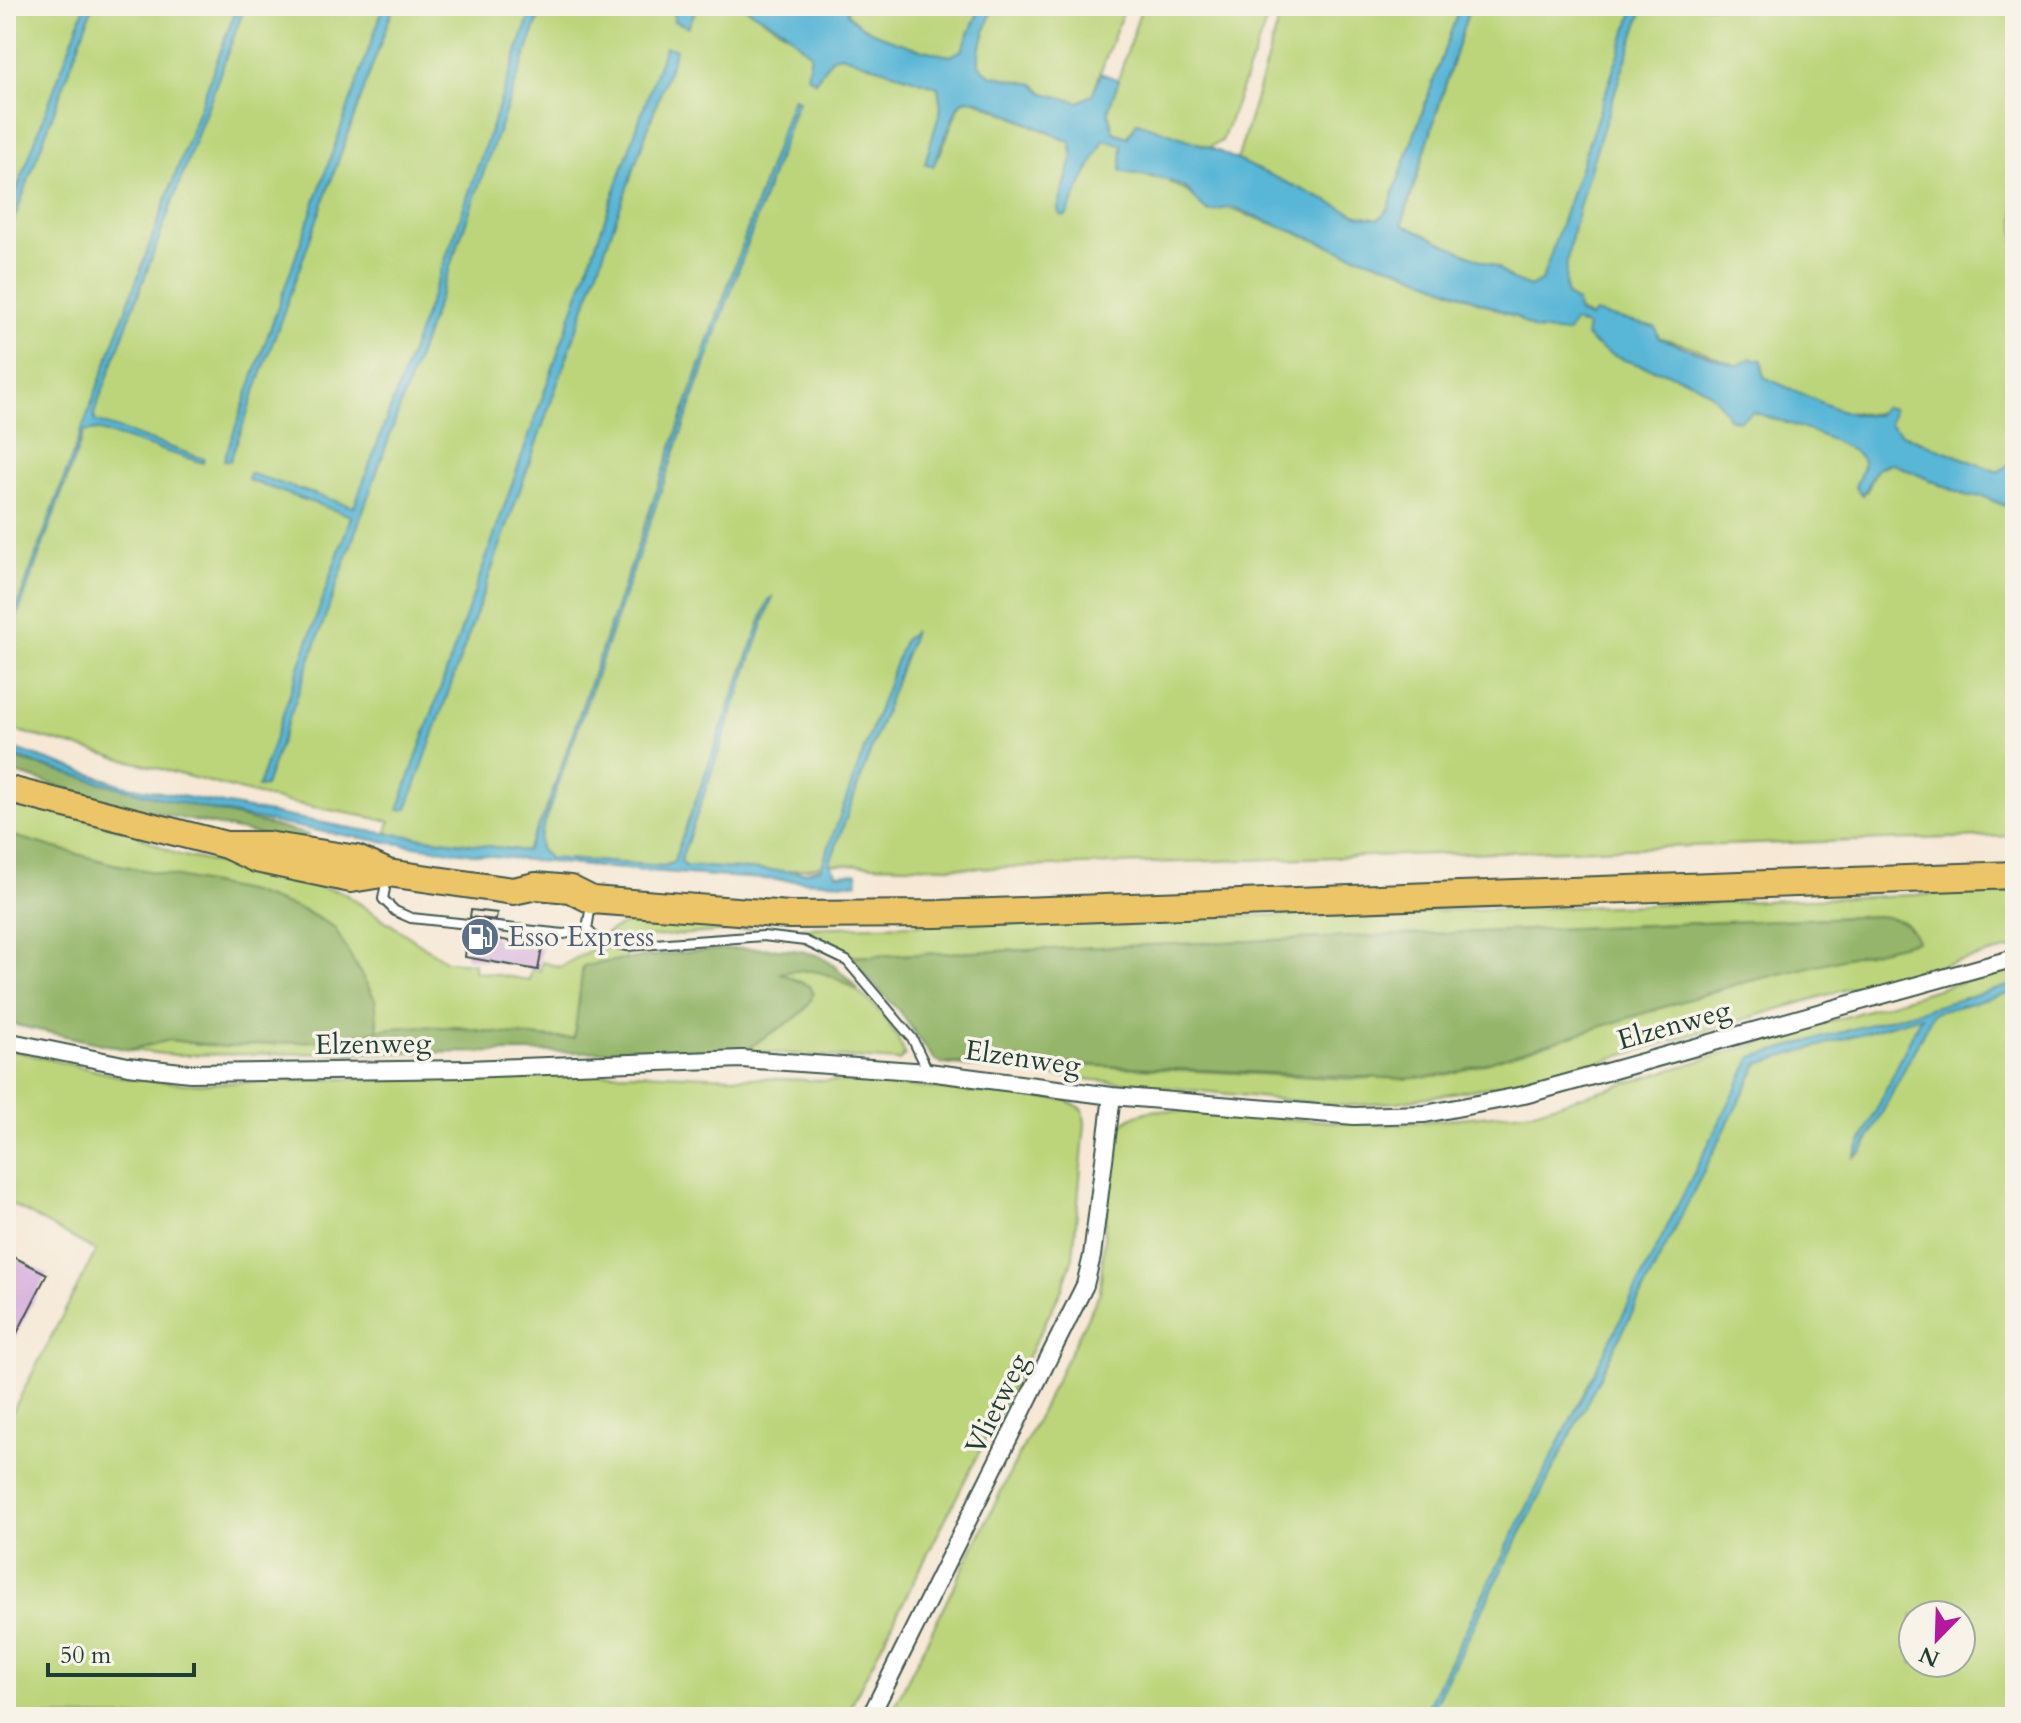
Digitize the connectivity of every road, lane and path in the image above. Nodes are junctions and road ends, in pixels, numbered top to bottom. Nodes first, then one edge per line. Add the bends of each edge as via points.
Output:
1 (6, 789) edge
2 (388, 873) junction
3 (2015, 875) edge
4 (592, 900) junction
5 (587, 929) junction
6 (2015, 958) edge
7 (6, 1041) edge
8 (928, 1072) junction
9 (1112, 1096) junction
10 (870, 1717) edge

1 - 2 main road via 226,845 256,859 351,879
2 - 4 main road via 513,891 535,903 571,906
2 - 5 lane via 383,899 411,918 516,932 564,934
3 - 4 main road via 937,914 789,915
4 - 5 lane
5 - 8 lane via 597,940 627,946 763,936 805,941 847,961 912,1038
6 - 9 street, Elzenweg via 1524,1095 1425,1114 1354,1116
7 - 8 street, Elzenweg via 190,1073 742,1059
8 - 9 street, Elzenweg
9 - 10 street, Vlietweg via 1085,1285

